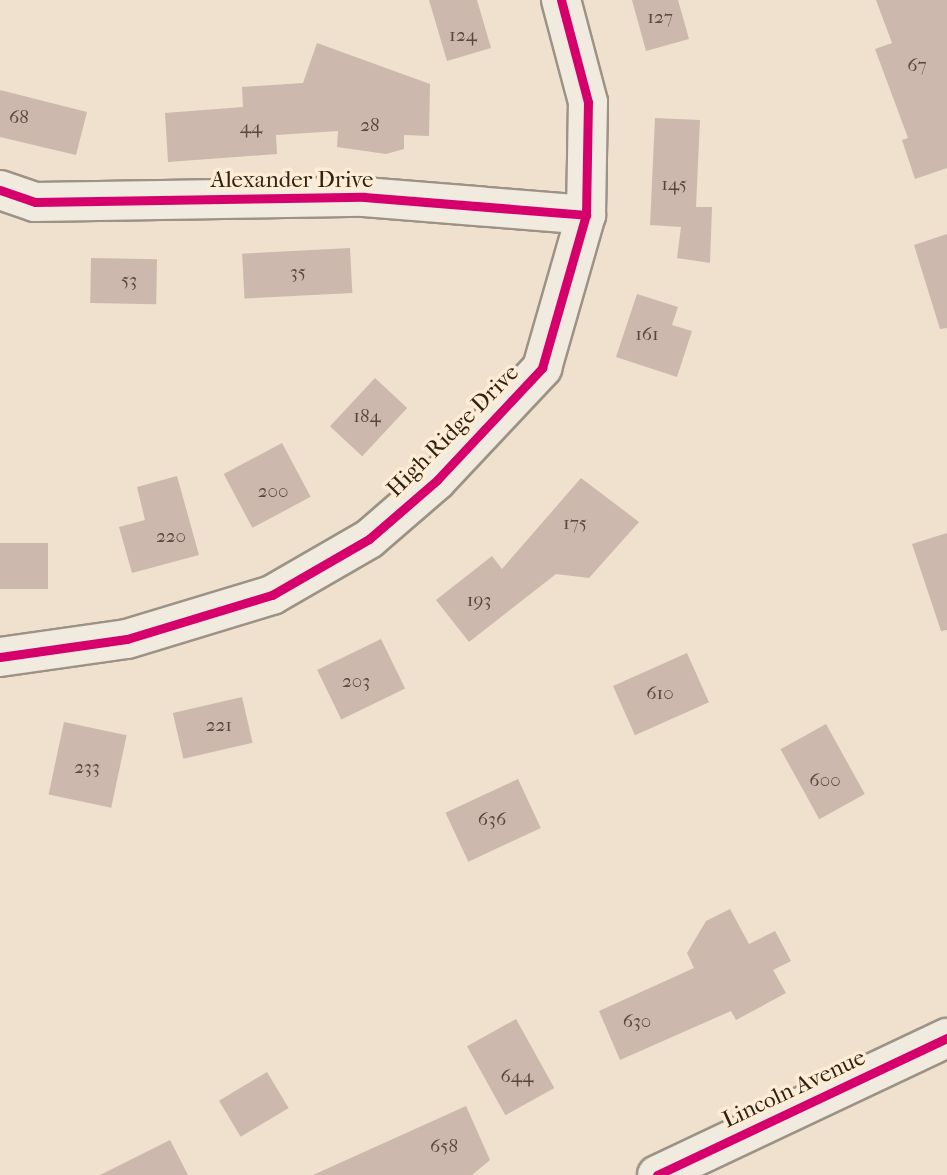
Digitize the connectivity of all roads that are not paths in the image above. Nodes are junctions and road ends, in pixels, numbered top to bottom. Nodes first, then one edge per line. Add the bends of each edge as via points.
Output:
1 (561, 0) edge
2 (0, 190) edge
3 (586, 215) junction
4 (0, 657) edge
5 (947, 1038) edge
6 (701, 1166) edge
7 (657, 1175) edge

1 - 3 street, High Ridge Drive via 588,102
2 - 3 street, Alexander Drive via 35,202 364,197
3 - 4 street, High Ridge Drive via 542,368 437,480 369,539 272,595 128,639
5 - 6 street, Lincoln Avenue
6 - 7 street, Lincoln Avenue

